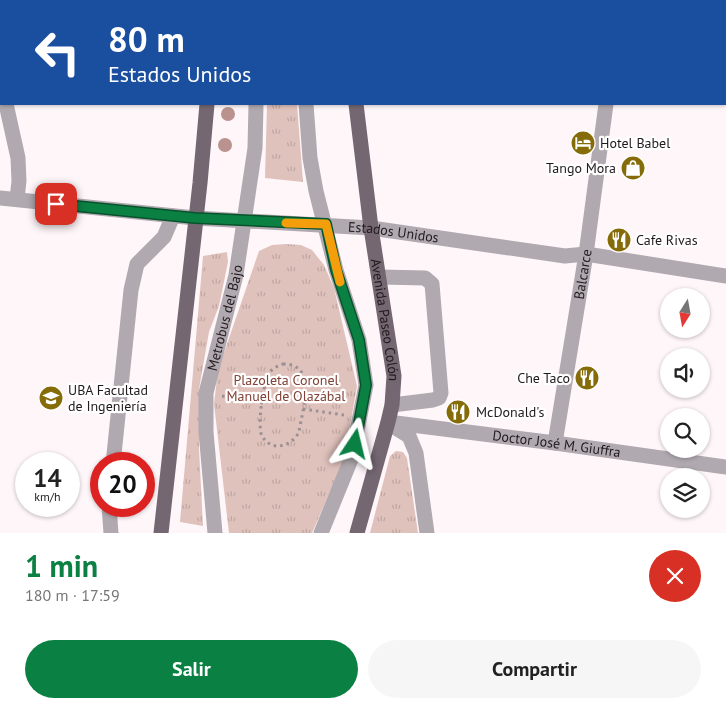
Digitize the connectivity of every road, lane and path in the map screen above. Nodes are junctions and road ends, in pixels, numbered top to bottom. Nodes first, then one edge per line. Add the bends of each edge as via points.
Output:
1 (6, 105) edge
2 (207, 105) edge
3 (256, 105) edge
4 (306, 105) edge
5 (356, 105) edge
6 (606, 105) edge
7 (0, 198) edge
8 (16, 200) junction
9 (173, 216) junction
10 (195, 218) junction
11 (244, 221) junction
12 (326, 224) junction
13 (371, 228) junction
14 (586, 254) junction
15 (726, 276) edge
16 (380, 277) junction
17 (206, 393) junction
18 (263, 403) junction
19 (392, 405) junction
20 (388, 422) junction
21 (555, 442) junction
22 (114, 452) edge
23 (726, 467) edge
24 (110, 517) edge
25 (111, 533) edge
26 (161, 533) edge
27 (215, 533) edge
28 (321, 533) edge
29 (357, 533) edge
30 (427, 533) edge

1 - 8 street via 18,158
2 - 10 main road
3 - 11 street, Metrobus del Bajo via 255,148
4 - 12 street via 310,158
5 - 13 main road, Avenida Paseo Colón
6 - 14 street, Balcarce
7 - 8 street, Estados Unidos
8 - 9 street, Estados Unidos
9 - 10 street, Estados Unidos
9 - 22 street via 164,237 137,264 131,290
10 - 11 street, Estados Unidos
10 - 26 main road
11 - 12 street, Estados Unidos
11 - 17 street, Metrobus del Bajo via 236,275
12 - 13 street, Estados Unidos
12 - 28 street via 336,270 359,340 366,385 352,458
13 - 14 street, Estados Unidos via 566,256
13 - 16 main road, Avenida Paseo Colón
14 - 15 street, Estados Unidos
14 - 21 street, Balcarce
16 - 19 main road, Avenida Paseo Colón via 394,376
16 - 19 street via 425,278 432,284 442,393 433,400
17 - 18 path
17 - 27 street, Metrobus del Bajo via 206,432
18 - 18 path via 262,436 272,445 291,443 299,432 306,383 301,370 290,364 272,370 266,381
19 - 20 main road, Avenida Paseo Colón
20 - 21 street, Doctor José M. Giuffra
20 - 29 main road, Avenida Paseo Colón
20 - 30 street via 409,436 416,453
21 - 23 street, Doctor José M. Giuffra
24 - 25 street

